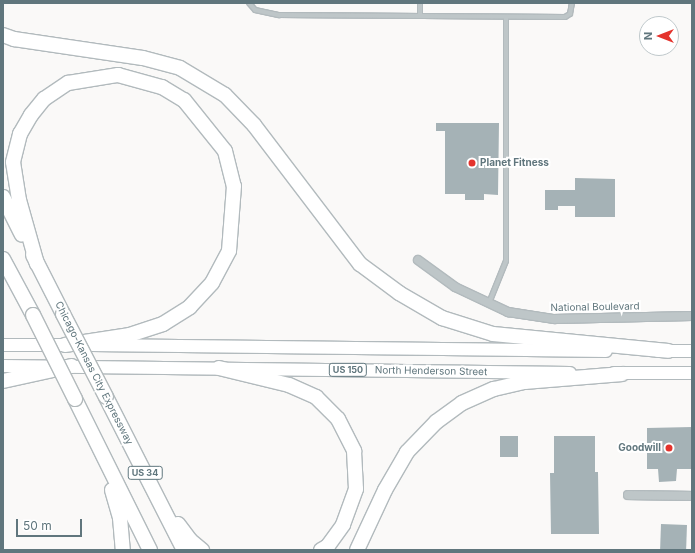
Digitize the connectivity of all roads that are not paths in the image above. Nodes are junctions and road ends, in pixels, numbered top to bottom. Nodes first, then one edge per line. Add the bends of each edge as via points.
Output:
1 (249, 3) edge
2 (420, 3) edge
3 (572, 3) edge
4 (420, 16) junction
5 (506, 17) junction
6 (3, 35) edge
7 (3, 197) edge
8 (418, 260) dead end
9 (4, 262) edge
10 (37, 264) junction
11 (489, 303) junction
12 (692, 316) edge
13 (3, 345) edge
14 (65, 345) junction
15 (668, 351) junction
16 (692, 352) edge
17 (3, 366) edge
18 (71, 366) junction
19 (218, 368) junction
20 (692, 373) edge
21 (622, 374) junction
22 (3, 381) edge
23 (103, 459) junction
24 (154, 489) junction
25 (628, 496) dead end
26 (692, 496) edge
27 (123, 550) edge
28 (150, 550) edge
29 (184, 550) edge
30 (202, 550) edge
31 (321, 550) edge
32 (357, 550) edge

1 - 4 lane via 255,10 279,15
2 - 4 lane
3 - 5 lane via 570,14 565,17
4 - 5 lane
5 - 11 lane via 506,261
6 - 15 highway via 14,40 143,58 180,68 224,95 254,125 360,264 399,293 442,318 493,334
7 - 10 highway, Chicago-Kansas City Expressway / US 34
8 - 11 street, National Boulevard via 455,287
9 - 23 highway, US 34, bridge via 33,315
10 - 14 highway via 19,200 13,162 20,134 44,99 68,83 118,75 162,87 184,100 225,151 234,186 229,251 212,283 190,307 163,324 130,335
10 - 24 highway, Chicago-Kansas City Expressway / US 34, bridge
11 - 12 street, National Boulevard via 508,312 554,319
13 - 14 main road, US 150
14 - 15 main road, US 150
15 - 16 main road, US 150
17 - 18 main road, North Henderson Street / US 150
18 - 19 main road, North Henderson Street / US 150
18 - 22 highway
19 - 21 main road, North Henderson Street / US 150
19 - 31 highway via 289,385 316,397 338,419 354,451 356,490 343,525 328,546
20 - 21 main road, North Henderson Street / US 150
21 - 32 highway via 525,382 494,389 462,403 436,422 407,452 385,490
23 - 27 highway via 120,518
23 - 28 highway, US 34
24 - 29 highway, Chicago-Kansas City Expressway / US 34
24 - 30 highway via 190,540
25 - 26 street

